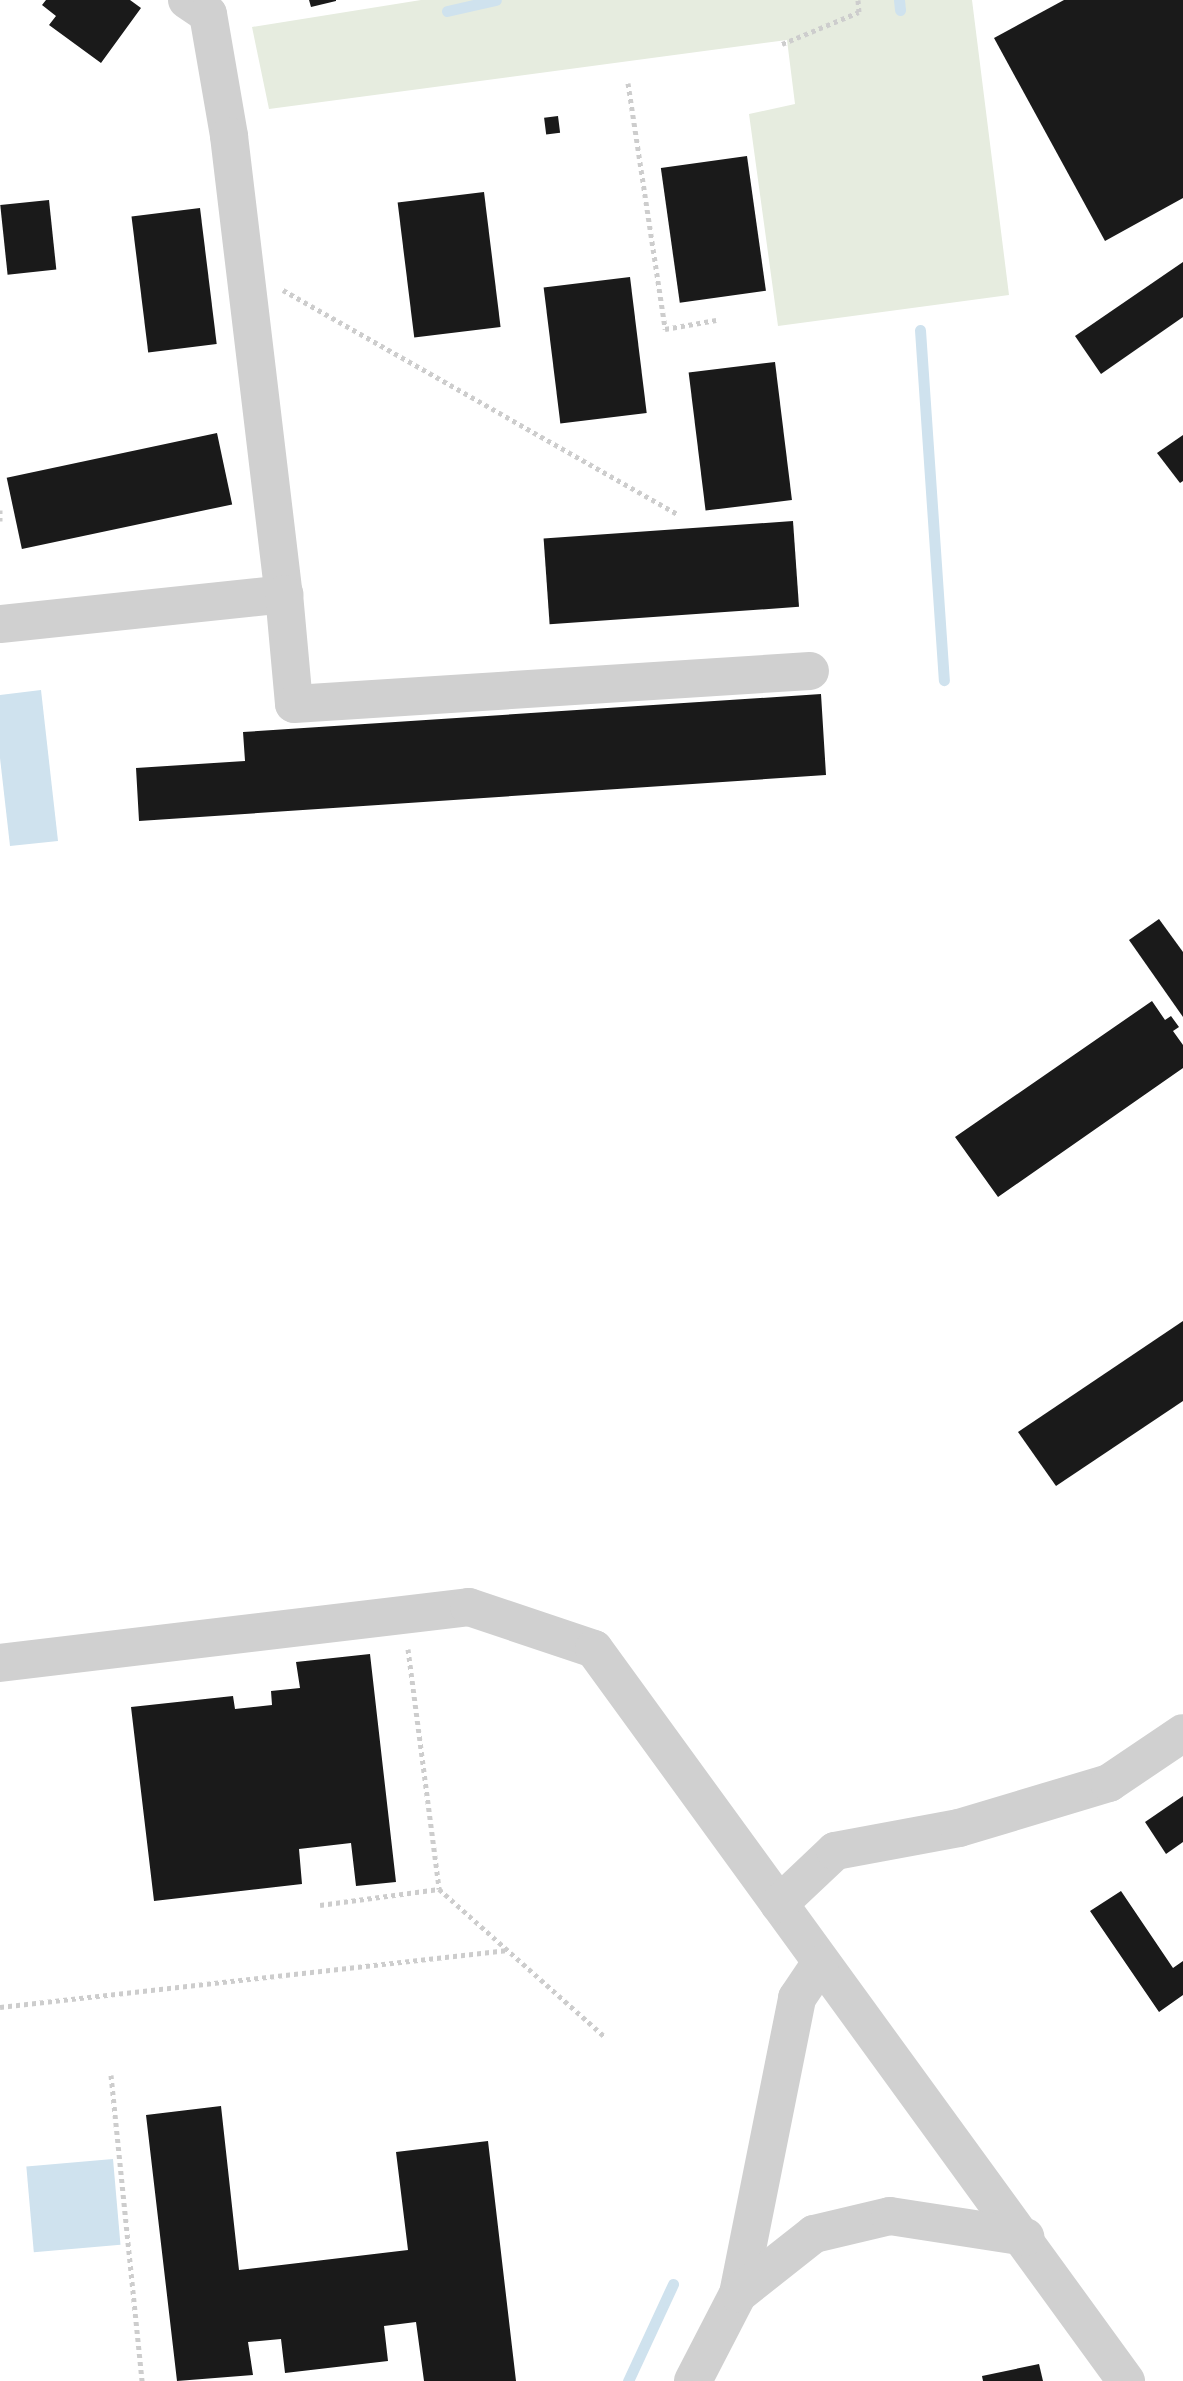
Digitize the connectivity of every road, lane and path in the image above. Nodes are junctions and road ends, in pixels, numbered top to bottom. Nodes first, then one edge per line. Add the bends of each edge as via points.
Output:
1 (187, 0) edge
2 (858, 0) edge
3 (782, 44) dead end
4 (628, 83) dead end
5 (244, 268) junction
6 (716, 320) dead end
7 (0, 510) edge
8 (678, 514) dead end
9 (0, 521) edge
10 (284, 594) junction
11 (0, 624) edge
12 (810, 671) dead end
13 (403, 1615) junction
14 (0, 1663) edge
15 (1183, 1733) edge
16 (439, 1889) junction
17 (779, 1904) junction
18 (320, 1905) dead end
19 (508, 1950) junction
20 (819, 1965) junction
21 (0, 2007) edge
22 (604, 2036) dead end
23 (111, 2075) dead end
24 (1025, 2237) junction
25 (738, 2294) junction
26 (142, 2381) edge
27 (693, 2381) edge
28 (1126, 2381) edge

1 - 5 street via 208,14
2 - 3 path via 859,12
4 - 6 path via 665,329
5 - 8 path
5 - 10 street
7 - 9 path
10 - 11 street
10 - 12 street via 294,704
13 - 14 street
13 - 16 path
13 - 17 street via 469,1607 594,1649
15 - 17 street via 1109,1783 959,1828 835,1851
16 - 18 path
16 - 19 path
17 - 20 street
19 - 21 path
19 - 22 path
20 - 24 street
20 - 25 street via 797,1998
23 - 26 path
24 - 25 street via 890,2216 814,2234
24 - 28 street
25 - 27 street

